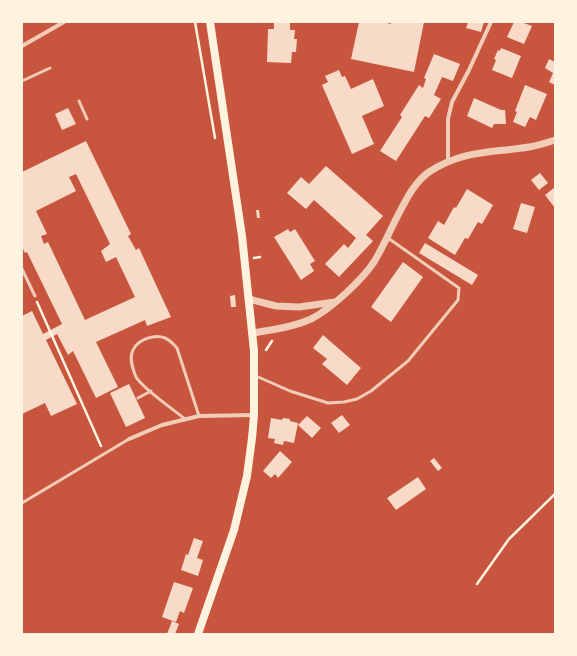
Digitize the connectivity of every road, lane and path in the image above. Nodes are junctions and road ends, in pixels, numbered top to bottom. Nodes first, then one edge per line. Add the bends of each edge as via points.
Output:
1 (64, 22) edge
2 (195, 22) edge
3 (210, 22) edge
4 (492, 22) edge
5 (22, 46) edge
6 (50, 68) dead end
7 (22, 81) edge
8 (79, 101) dead end
9 (87, 119) dead end
10 (555, 140) edge
11 (216, 145) dead end
12 (448, 161) junction
13 (387, 238) junction
14 (22, 269) edge
15 (35, 296) joint
16 (249, 299) junction
17 (335, 302) junction
18 (279, 328) junction
19 (252, 333) junction
20 (265, 354) dead end
21 (254, 375) junction
22 (151, 391) junction
23 (138, 398) dead end
24 (254, 415) junction
25 (199, 416) junction
26 (185, 419) junction
27 (129, 439) joint
28 (104, 454) junction
29 (555, 494) edge
30 (22, 503) edge
31 (478, 584) dead end
32 (198, 634) edge

1 - 5 street
2 - 11 path
3 - 16 main road via 239,209
4 - 12 street via 452,102 448,119
6 - 7 lane
8 - 9 lane
10 - 12 street via 529,147 478,152
12 - 13 street via 419,181
13 - 17 street via 374,262
13 - 21 lane via 459,288 458,300 408,361 371,391 357,399 344,402 328,403 308,397
14 - 15 lane
15 - 28 path
16 - 17 street via 276,306 298,307
16 - 19 main road
17 - 18 street via 313,318
18 - 19 street
18 - 20 path via 279,336 266,348
19 - 21 main road
21 - 24 main road
22 - 23 lane
22 - 25 lane via 136,376 131,357 133,349 146,338 164,338 177,348
22 - 26 lane
24 - 25 street
24 - 32 main road via 247,476 234,530
25 - 26 street
26 - 27 street via 162,425
27 - 28 lane
28 - 30 lane
29 - 31 path via 509,538

